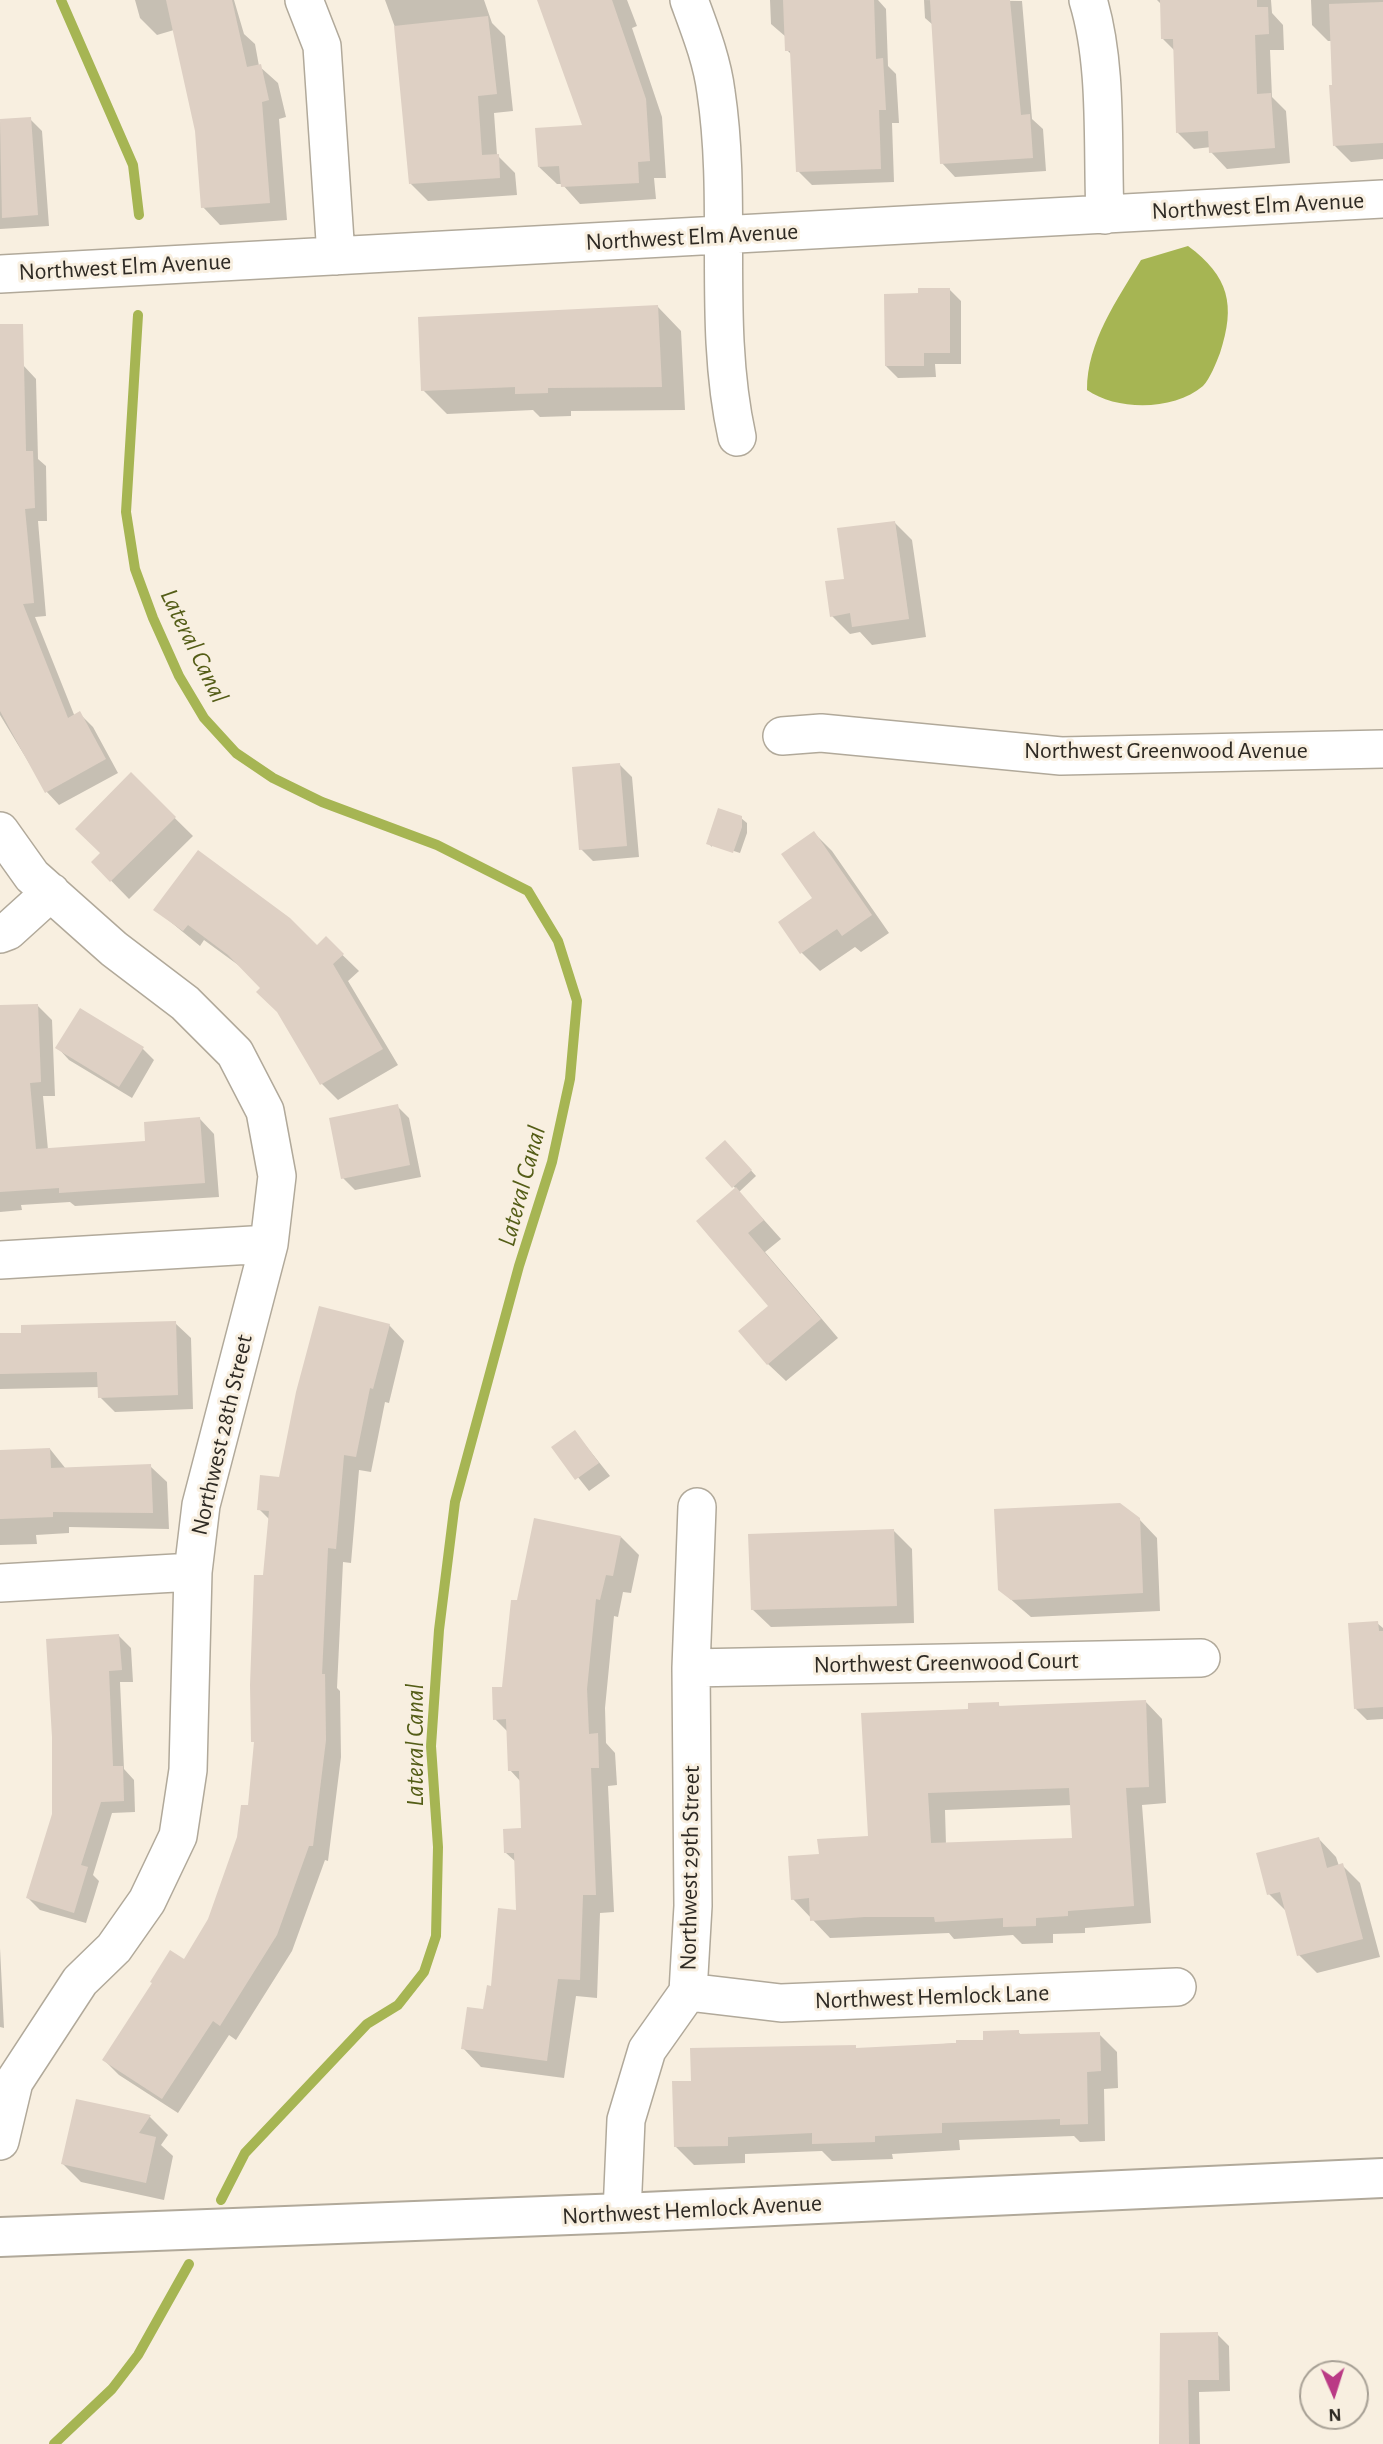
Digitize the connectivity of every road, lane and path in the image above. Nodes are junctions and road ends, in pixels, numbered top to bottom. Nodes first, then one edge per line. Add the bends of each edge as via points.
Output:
1 (304, 0) edge
2 (689, 0) edge
3 (1088, 0) edge
4 (1383, 199) edge
5 (1105, 215) junction
6 (722, 235) junction
7 (336, 256) junction
8 (0, 274) edge
9 (737, 437) dead end
10 (782, 736) dead end
11 (1383, 750) edge
12 (0, 831) edge
13 (51, 892) junction
14 (0, 934) edge
15 (269, 1244) junction
16 (0, 1260) edge
17 (697, 1507) dead end
18 (193, 1572) junction
19 (0, 1583) edge
20 (1201, 1658) dead end
21 (691, 1668) junction
22 (1177, 1987) dead end
23 (688, 1992) junction
24 (7, 2079) edge
25 (0, 2141) edge
26 (1383, 2178) edge
27 (622, 2213) junction
28 (0, 2237) edge

1 - 7 street via 322,46
2 - 6 street via 716,90
3 - 5 street via 1099,66
4 - 5 street, Northwest Elm Avenue
5 - 6 street, Northwest Elm Avenue
6 - 7 street, Northwest Elm Avenue
6 - 9 street
7 - 8 street, Northwest Elm Avenue
10 - 11 street, Northwest Greenwood Avenue via 821,733 1061,756
12 - 13 street, Northwest 28th Street via 32,876
13 - 14 street
13 - 15 street, Northwest 28th Street via 114,950 185,1003 235,1053 265,1111 277,1176
15 - 16 street
15 - 18 street, Northwest 28th Street via 201,1505
17 - 21 street, Northwest 29th Street
18 - 19 street
18 - 24 street, Northwest 28th Street via 188,1770 178,1836 147,1901 114,1948 80,1981
20 - 21 street, Northwest Greenwood Court
21 - 23 street, Northwest 29th Street via 693,1906
22 - 23 street, Northwest Hemlock Lane via 781,2003
23 - 27 street, Northwest 29th Street via 647,2050 626,2120
24 - 25 street, Northwest 28th Street
26 - 27 street, Northwest Hemlock Avenue
27 - 28 street, Northwest Hemlock Avenue

